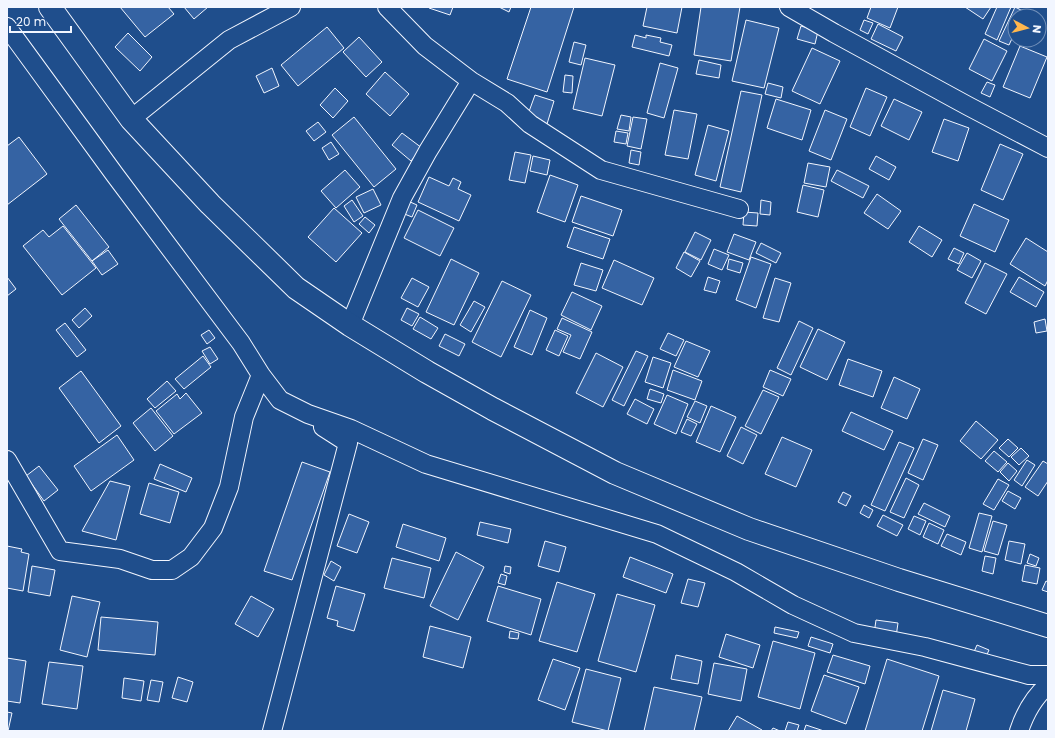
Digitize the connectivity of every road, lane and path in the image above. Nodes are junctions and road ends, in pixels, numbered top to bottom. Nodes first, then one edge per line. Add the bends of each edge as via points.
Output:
1 (50, 7) edge
2 (291, 7) edge
3 (387, 7) edge
4 (789, 7) edge
5 (7, 27) edge
6 (471, 81) junction
7 (131, 119) junction
8 (1048, 148) edge
9 (739, 209) dead end
10 (350, 325) junction
11 (261, 375) junction
12 (280, 400) junction
13 (8, 463) edge
14 (1048, 626) edge
15 (1048, 675) edge
16 (1048, 685) edge
17 (272, 731) edge
18 (1019, 731) edge

1 - 7 main road
2 - 7 street via 229,40
3 - 6 street via 425,46
4 - 8 street
5 - 11 street via 241,343
6 - 9 street via 507,103 530,124 602,170
6 - 10 street via 402,198
7 - 10 main road via 210,204 296,288
10 - 14 main road via 493,409 615,473 749,529 899,580
11 - 12 street
11 - 13 street via 244,417 229,487 212,528 191,557 172,570 152,570 120,559 60,551
12 - 15 street via 426,464 657,534 736,572 793,605 854,633 925,647 1029,675
12 - 17 street via 348,443
16 - 18 street via 1038,694

